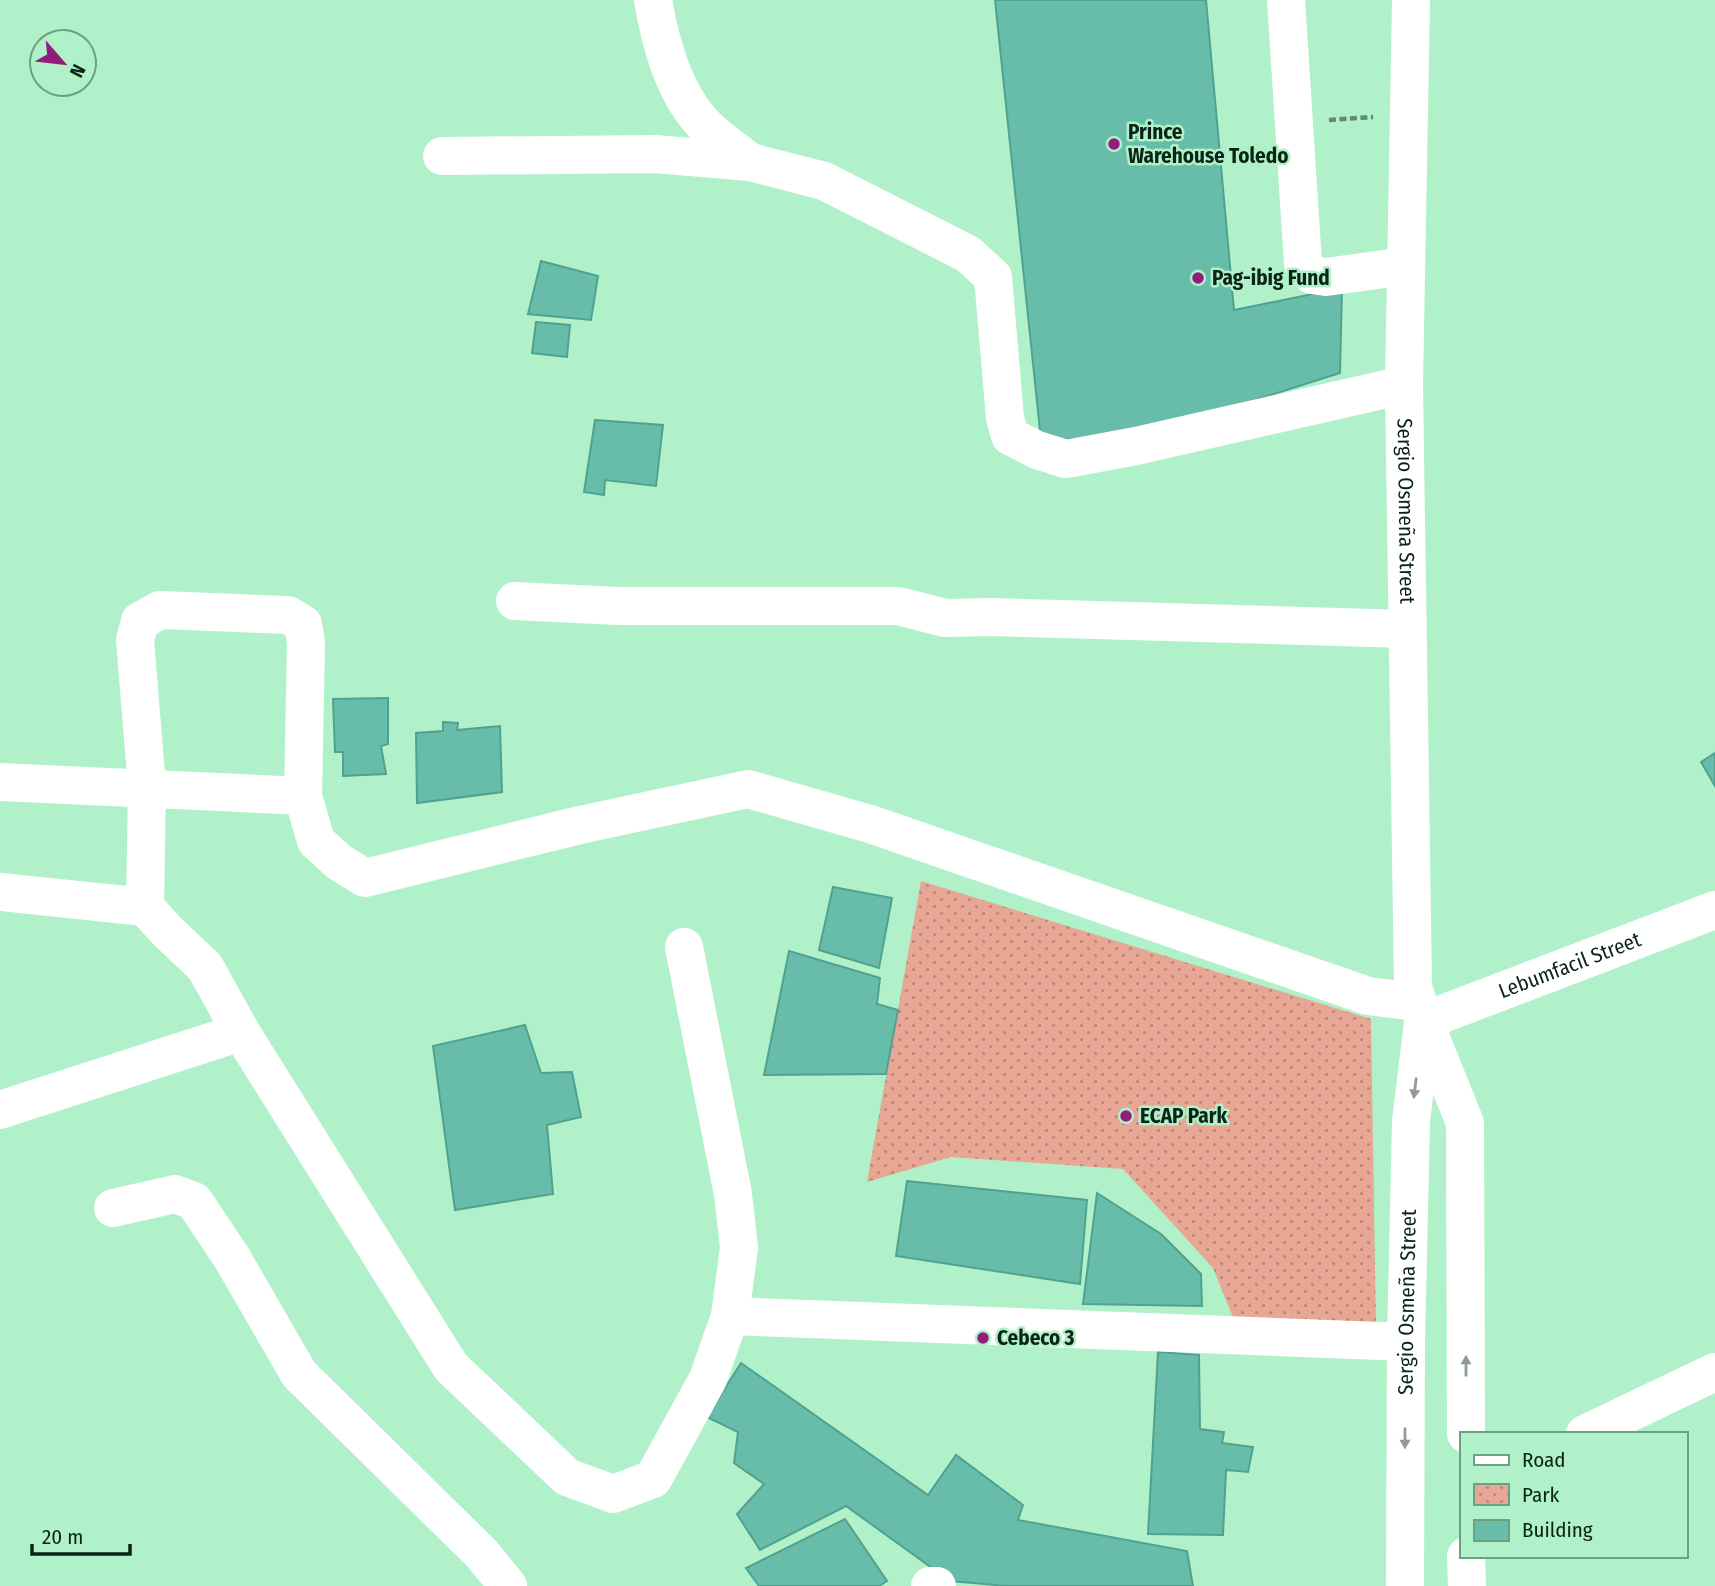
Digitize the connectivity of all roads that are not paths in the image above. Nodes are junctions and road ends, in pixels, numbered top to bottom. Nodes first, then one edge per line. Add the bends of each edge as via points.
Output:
1 (653, 0) edge
2 (1286, 0) edge
3 (1411, 0) edge
4 (442, 156) dead end
5 (750, 162) junction
6 (1406, 266) junction
7 (1404, 385) junction
8 (515, 601) dead end
9 (1407, 629) junction
10 (0, 782) edge
11 (147, 788) junction
12 (303, 796) junction
13 (0, 892) edge
14 (145, 907) junction
15 (1715, 910) edge
16 (684, 947) dead end
17 (1420, 1012) junction
18 (241, 1032) junction
19 (0, 1110) edge
20 (113, 1208) dead end
21 (730, 1316) junction
22 (1406, 1342) junction
23 (1715, 1372) edge
24 (1466, 1432) edge
25 (1589, 1432) edge
26 (1466, 1558) edge
27 (508, 1586) edge
28 (930, 1586) edge
29 (937, 1586) edge
30 (1405, 1586) edge
31 (1466, 1586) edge

1 - 5 street via 660,37 682,94 700,121
2 - 6 street via 1303,264 1312,275 1326,278
3 - 6 street, Sergio Osmeña Street
4 - 5 street via 655,154
5 - 7 street via 824,181 968,254 993,277 1005,418 1010,436 1037,450 1066,459
6 - 7 street, Sergio Osmeña Street
7 - 9 street, Sergio Osmeña Street
8 - 9 street via 619,606 898,606 945,618
9 - 17 street, Sergio Osmeña Street via 1413,988
10 - 11 street
11 - 12 street
11 - 12 street via 135,640 140,621 160,610 288,615 303,624 306,643
11 - 14 street
12 - 17 street via 316,841 365,878 748,789 870,824
13 - 14 street
14 - 18 street via 205,967
15 - 17 street, Lebumfacil Street
16 - 21 street via 733,1194 739,1248
17 -> 22 street, Sergio Osmeña Street via 1411,1121
24 -> 17 street, Sergio Osmeña Street via 1465,1124
18 - 19 street
18 - 21 street via 451,1367 567,1477 613,1494 653,1479 708,1379
20 - 27 street via 174,1194 194,1201 299,1374 482,1554
21 - 22 street
22 -> 30 street, Sergio Osmeña Street
23 - 25 street
26 - 31 street
28 - 29 street

